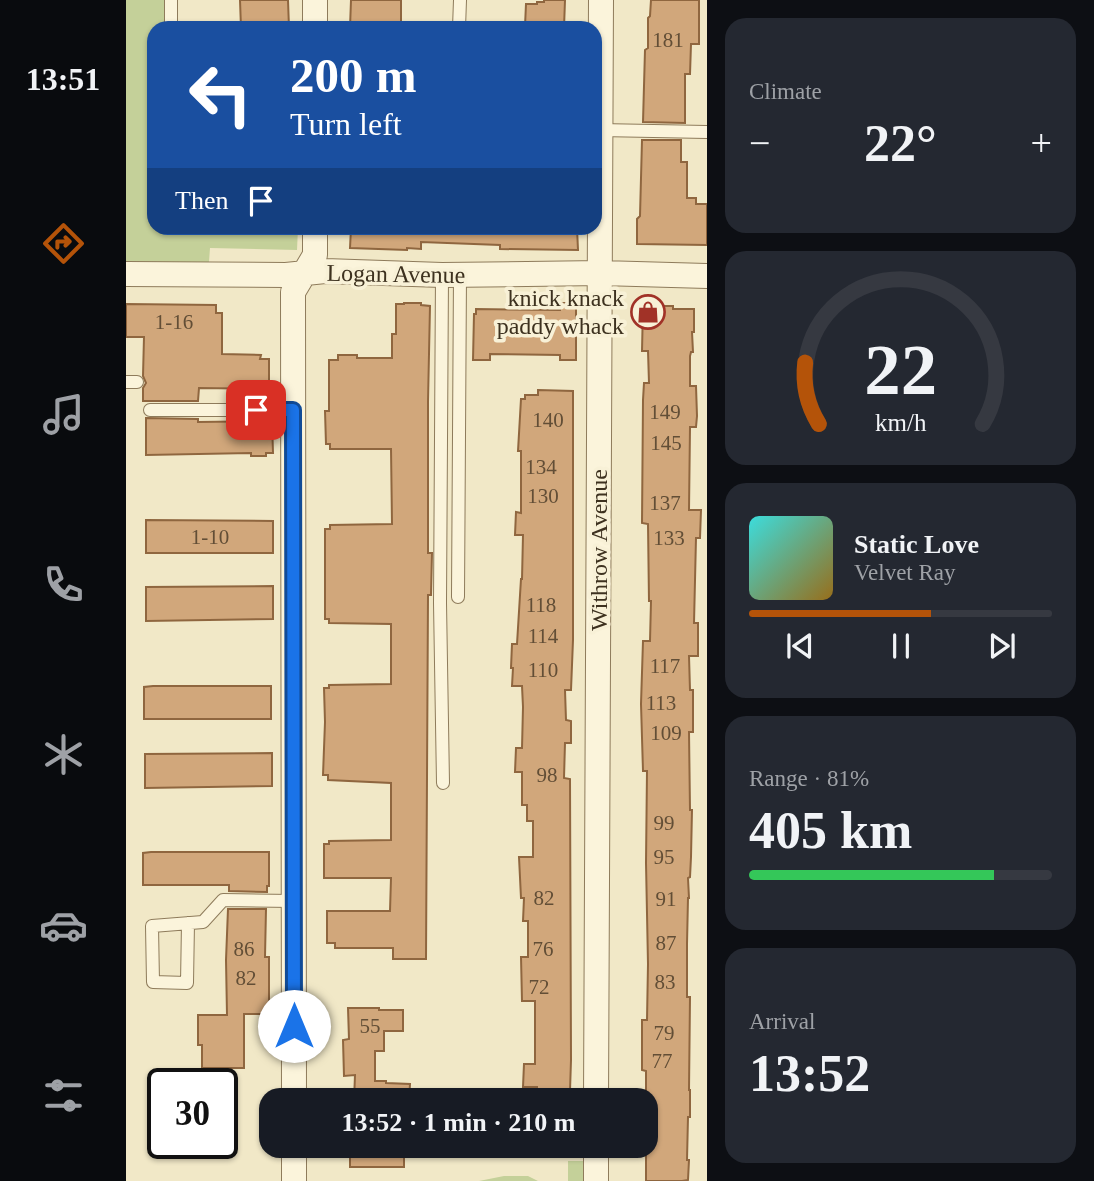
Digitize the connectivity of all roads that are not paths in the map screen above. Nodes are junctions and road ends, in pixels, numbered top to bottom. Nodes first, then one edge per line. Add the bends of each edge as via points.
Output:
1 (171, 0) edge
2 (315, 0) edge
3 (460, 0) edge
4 (601, 0) edge
5 (171, 21) edge
6 (315, 21) edge
7 (459, 21) edge
8 (601, 21) edge
9 (602, 130) edge
10 (707, 132) edge
11 (315, 235) edge
12 (600, 235) edge
13 (601, 273) junction
14 (126, 274) edge
15 (303, 275) junction
16 (451, 275) junction
17 (707, 275) edge
18 (150, 410) dead end
19 (293, 410) junction
20 (458, 597) dead end
21 (443, 783) dead end
22 (293, 901) junction
23 (188, 923) junction
24 (294, 1088) edge
25 (596, 1088) edge
26 (294, 1158) edge
27 (596, 1158) edge
28 (294, 1181) edge
29 (596, 1181) edge

1 - 5 lane
2 - 6 street
3 - 7 lane
4 - 8 street, Withrow Avenue
9 - 10 lane
11 - 15 street via 315,256
12 - 13 street, Withrow Avenue
13 - 16 street, Logan Avenue
13 - 17 street, Logan Avenue
13 - 25 street, Withrow Avenue
14 - 15 street, Logan Avenue
15 - 16 street, Logan Avenue via 326,271
15 - 19 street via 293,292
16 - 20 lane
16 - 21 lane via 440,603
18 - 19 lane
19 - 22 street
22 - 23 lane via 223,900 203,922
22 - 24 street
23 - 23 lane via 152,926 153,982 187,983
26 - 28 street
27 - 29 street

